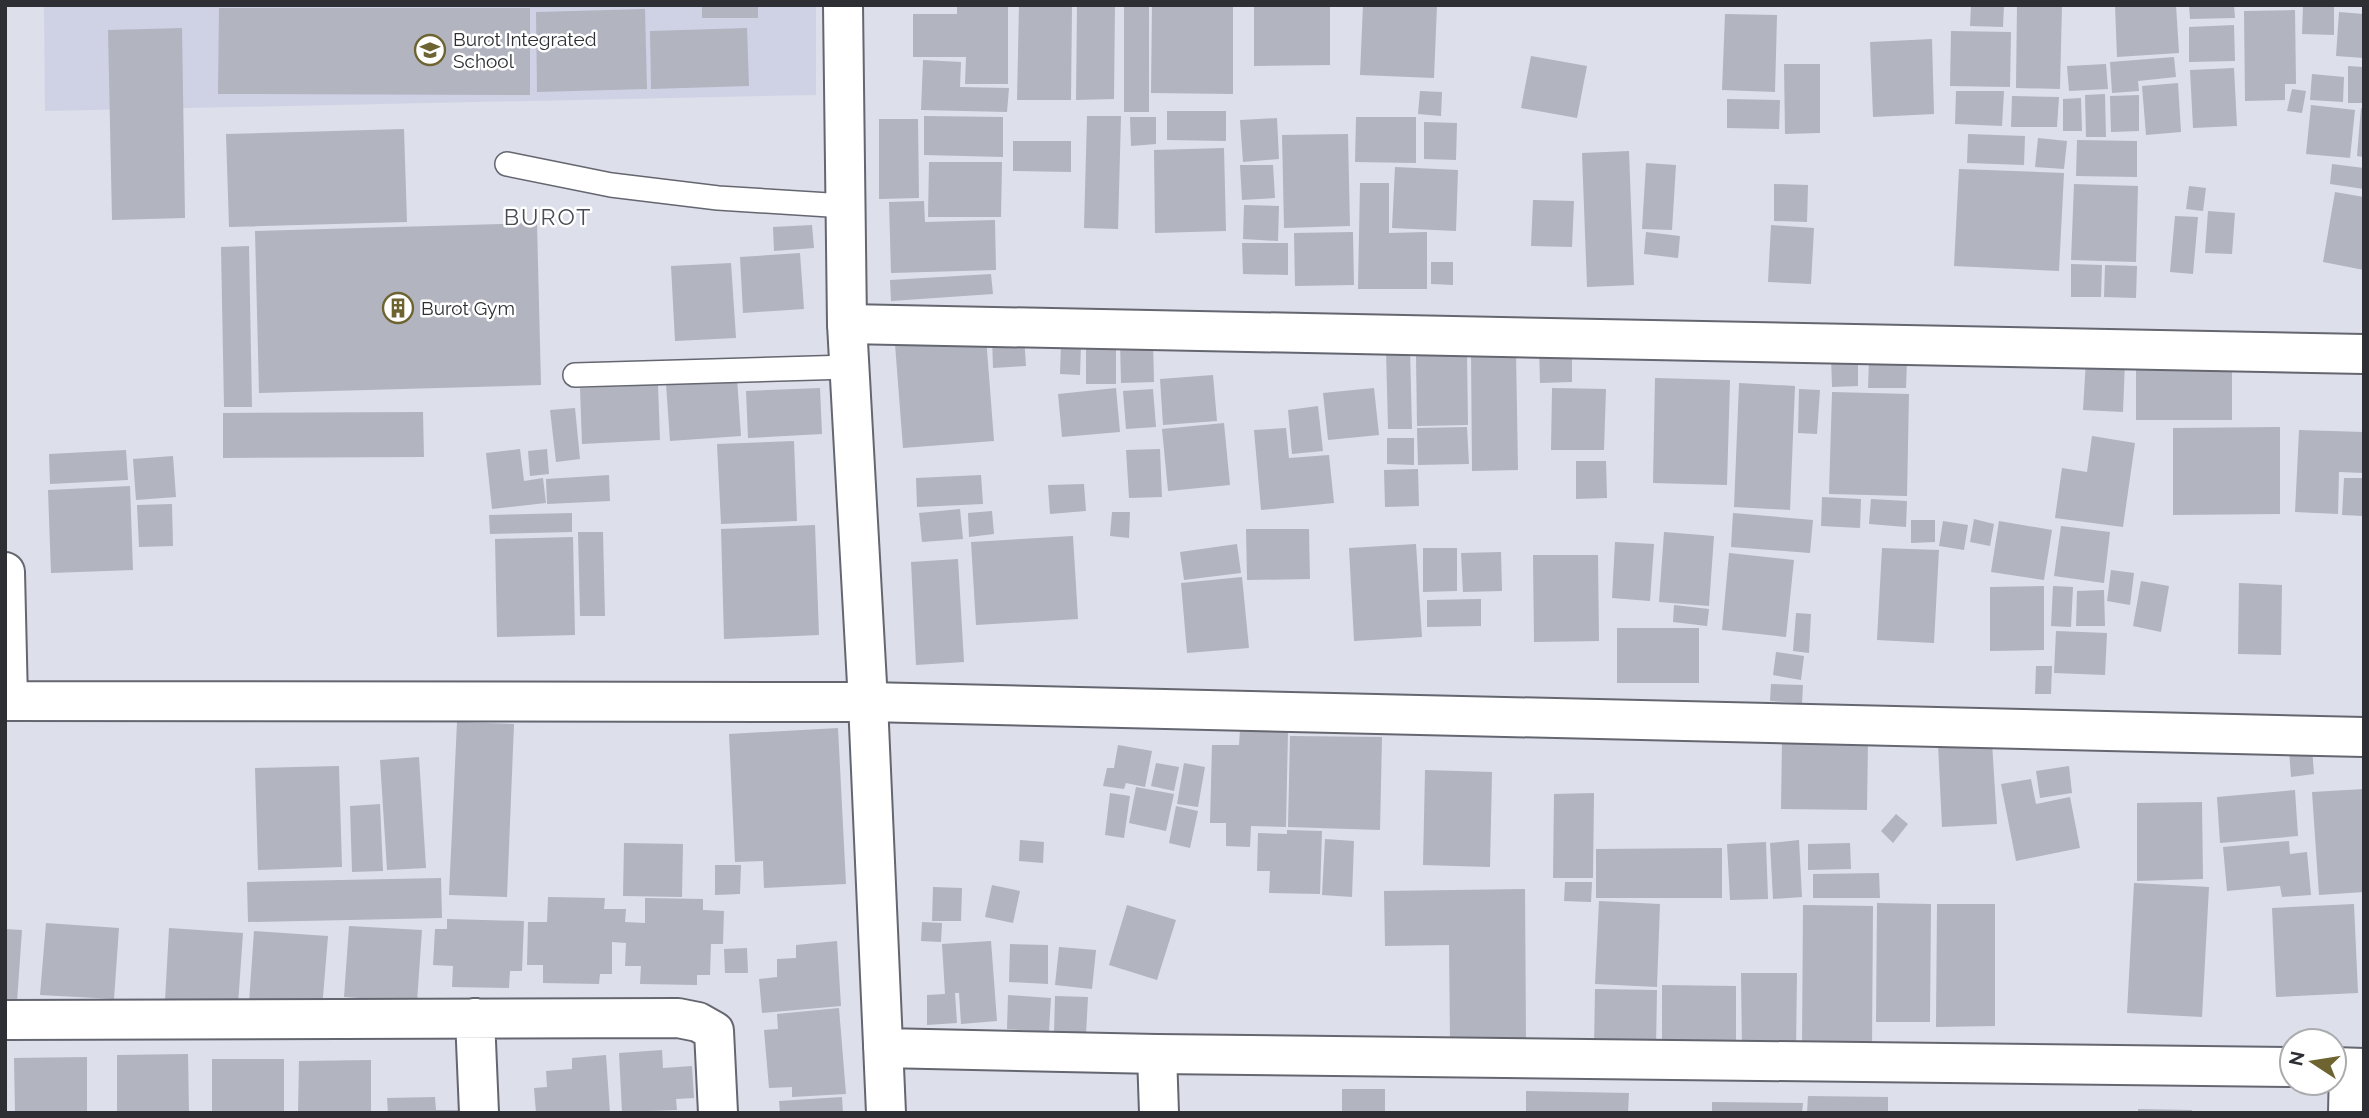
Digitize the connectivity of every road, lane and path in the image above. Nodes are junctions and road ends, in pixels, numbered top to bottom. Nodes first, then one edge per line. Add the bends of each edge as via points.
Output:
1 (843, 5) edge
2 (507, 164) dead end
3 (845, 206) junction
4 (847, 324) junction
5 (2364, 354) edge
6 (849, 367) junction
7 (575, 375) dead end
8 (5, 572) edge
9 (7, 701) edge
10 (869, 702) junction
11 (2364, 737) edge
12 (475, 1018) junction
13 (5, 1020) edge
14 (883, 1048) junction
15 (1157, 1054) junction
16 (2278, 1067) edge
17 (2349, 1068) edge
18 (479, 1113) edge
19 (719, 1113) edge
20 (886, 1113) edge
21 (1159, 1113) edge
22 (2348, 1113) edge

1 - 3 street
2 - 3 lane via 611,185
3 - 4 street
4 - 5 street
4 - 6 street
6 - 7 lane
6 - 10 street
8 - 9 street
9 - 10 street
10 - 11 street
10 - 14 street
12 - 13 street
12 - 18 street
12 - 19 street via 678,1018 698,1022 714,1031
14 - 15 street
14 - 20 street
15 - 16 street
15 - 21 street
17 - 22 street

